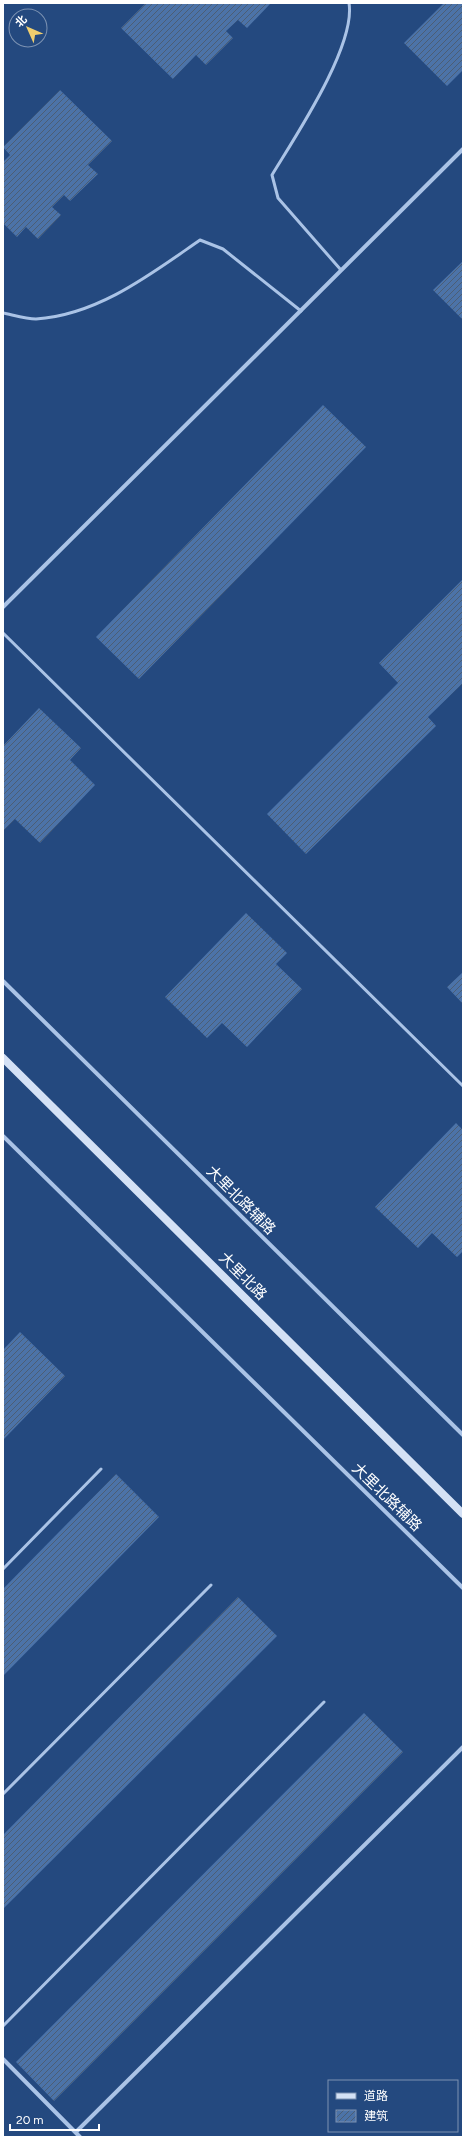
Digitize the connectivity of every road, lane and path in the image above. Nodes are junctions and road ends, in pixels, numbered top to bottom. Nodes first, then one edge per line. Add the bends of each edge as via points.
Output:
1 (349, 3) edge
2 (463, 149) edge
3 (341, 270) junction
4 (301, 310) junction
5 (3, 313) edge
6 (3, 607) edge
7 (3, 633) edge
8 (3, 981) edge
9 (3, 1058) edge
10 (463, 1086) edge
11 (3, 1136) edge
12 (463, 1435) edge
13 (101, 1469) dead end
14 (463, 1514) edge
15 (3, 1569) edge
16 (211, 1585) dead end
17 (463, 1588) edge
18 (324, 1702) dead end
19 (463, 1747) edge
20 (3, 1794) edge
21 (3, 2026) edge
22 (4, 2061) edge
23 (76, 2132) junction
24 (80, 2137) edge

1 - 3 lane via 350,10 342,47 308,116 272,175 278,198
2 - 3 street
3 - 4 street
4 - 5 lane via 223,249 200,240 147,277 76,312 35,319
4 - 6 street
7 - 10 lane
8 - 12 street, 大里北路辅路
9 - 14 main road, 大里北路
11 - 17 street, 大里北路辅路
13 - 15 lane
16 - 20 lane
18 - 21 lane
19 - 23 street
22 - 23 street
23 - 24 street

